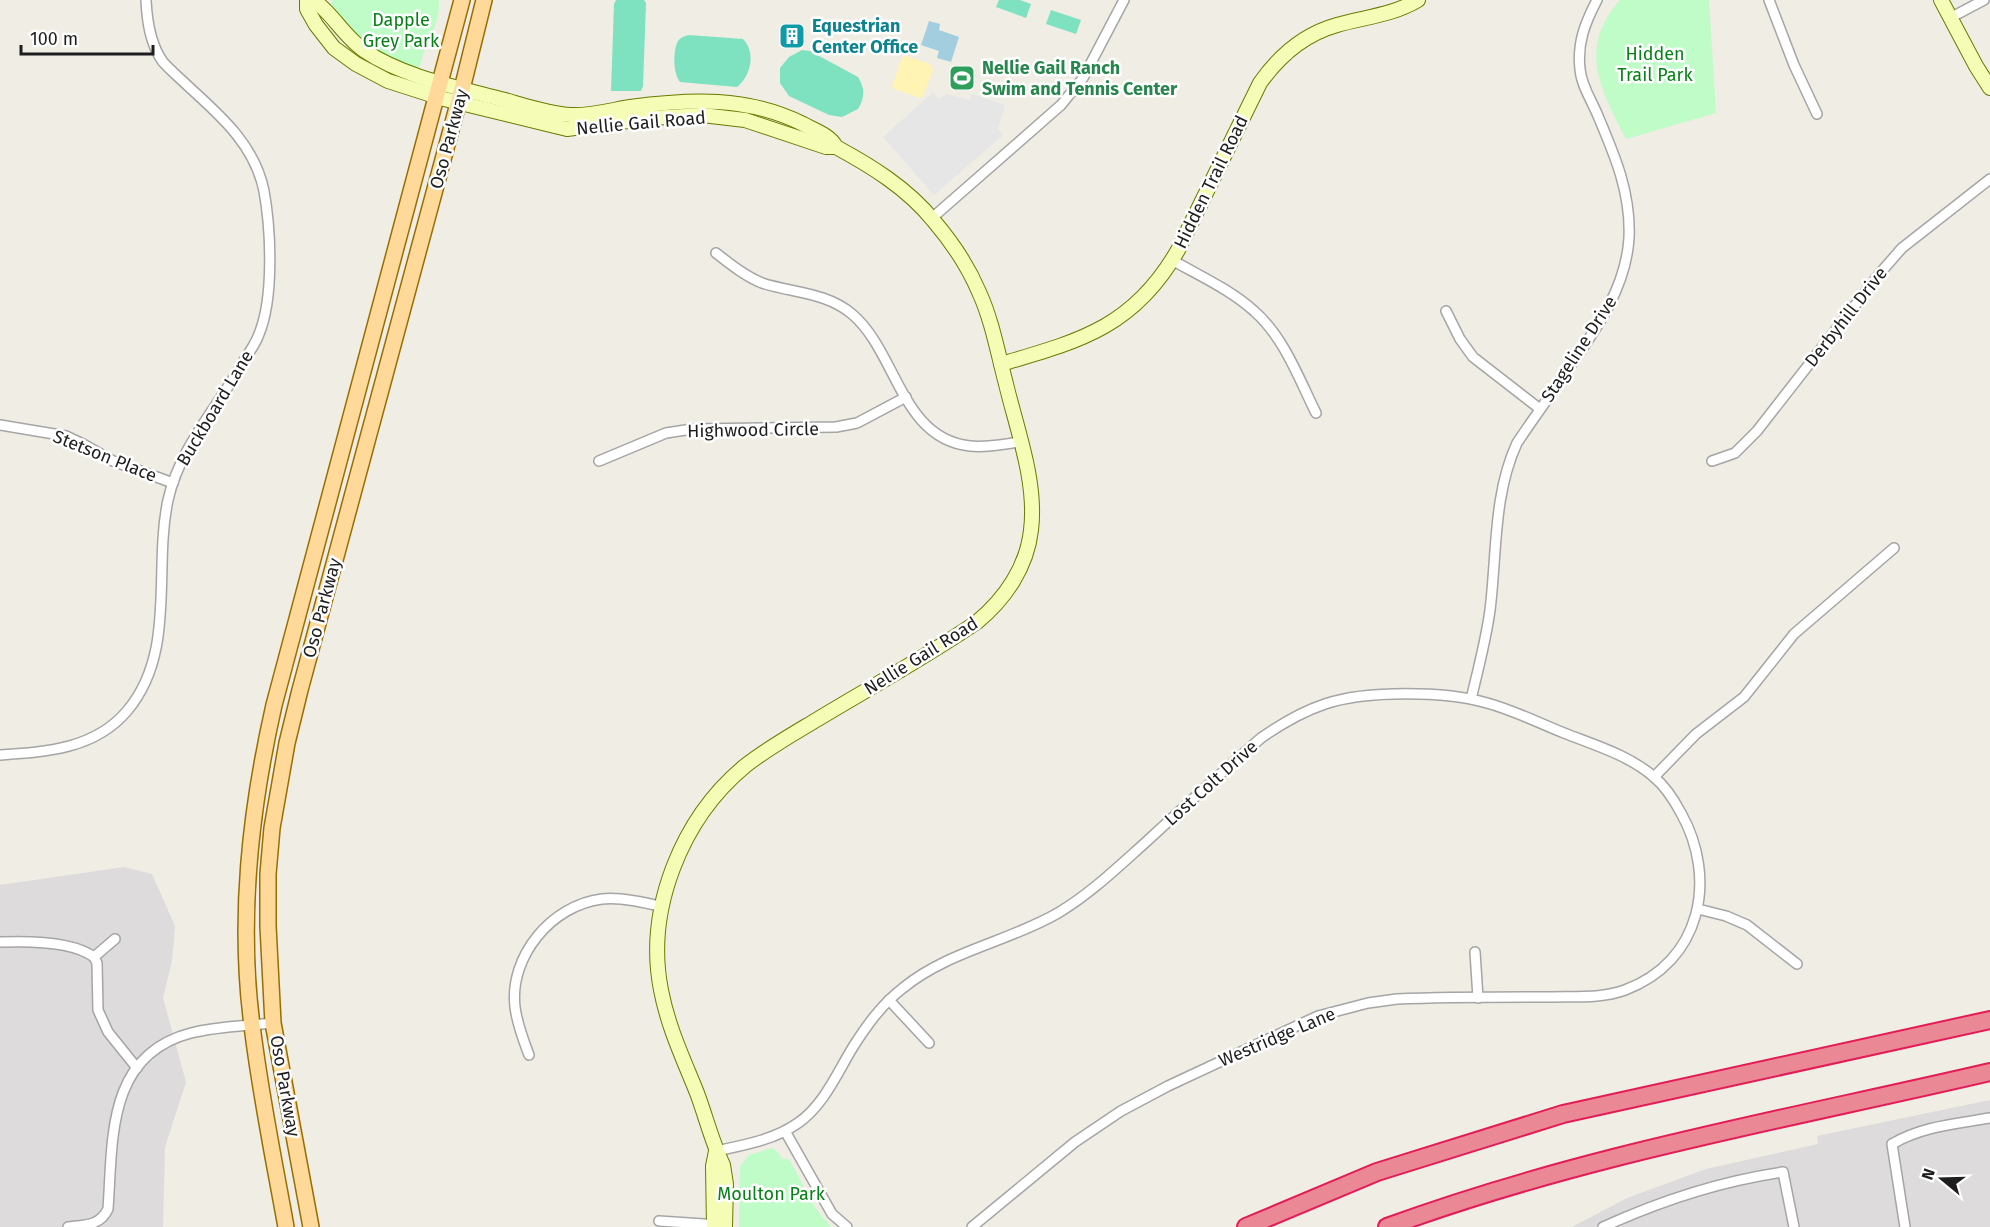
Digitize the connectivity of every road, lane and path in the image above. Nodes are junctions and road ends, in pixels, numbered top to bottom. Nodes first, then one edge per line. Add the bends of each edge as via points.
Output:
1 (146, 0) edge
2 (307, 0) edge
3 (313, 0) edge
4 (462, 0) edge
5 (484, 0) edge
6 (1124, 0) edge
7 (1418, 0) edge
8 (1597, 0) edge
9 (1769, 0) edge
10 (1941, 0) edge
11 (1984, 0) edge
12 (1950, 18) junction
13 (1990, 88) edge
14 (439, 90) junction
15 (460, 96) junction
16 (1817, 114) dead end
17 (1990, 179) edge
18 (932, 218) junction
19 (716, 253) dead end
20 (1172, 260) junction
21 (1446, 311) dead end
22 (1001, 364) junction
23 (906, 397) junction
24 (1540, 409) junction
25 (1316, 413) dead end
26 (0, 425) edge
27 (1020, 442) junction
28 (599, 461) dead end
29 (1712, 461) dead end
30 (173, 483) junction
31 (1894, 548) dead end
32 (1471, 699) junction
33 (0, 755) edge
34 (1654, 777) junction
35 (662, 907) junction
36 (1698, 909) junction
37 (115, 939) dead end
38 (0, 942) edge
39 (1475, 952) dead end
40 (94, 957) junction
41 (1797, 964) dead end
42 (1478, 998) junction
43 (889, 1000) junction
44 (1990, 1020) edge
45 (273, 1023) junction
46 (252, 1025) junction
47 (929, 1043) dead end
48 (529, 1055) dead end
49 (137, 1068) junction
50 (1990, 1072) edge
51 (1990, 1118) edge
52 (784, 1131) junction
53 (716, 1151) junction
54 (1527, 1180) junction
55 (659, 1221) dead end
56 (720, 1226) edge
57 (68, 1227) edge
58 (286, 1227) edge
59 (311, 1227) edge
60 (847, 1227) edge
61 (972, 1227) edge
62 (1246, 1227) edge
63 (1387, 1227) edge
64 (1419, 1227) edge
65 (1603, 1227) edge
66 (1794, 1227) edge
67 (1905, 1227) edge

1 - 30 street, Buckboard Lane via 148,26 163,61 228,122 249,153 263,189 269,248 267,296 259,334 192,439
2 - 14 street, Nellie Gail Road via 316,25 334,48 356,64 388,81
3 - 14 street, Nellie Gail Road via 345,34 381,62
4 - 14 main road, Oso Parkway
5 - 15 main road, Oso Parkway
6 - 18 street via 1083,78 1061,105
7 - 20 street, Hidden Trail Road via 1399,10 1325,29 1277,61 1252,98
8 - 24 street, Stageline Drive via 1583,30 1580,72 1625,185 1629,239 1625,264 1608,309
9 - 16 street
10 - 12 street
11 - 12 street
12 - 13 street
14 - 15 street, Nellie Gail Road
14 - 46 main road, Oso Parkway via 262,758 247,882
15 - 18 street, Nellie Gail Road via 572,115 707,100 750,105 791,118 832,139 836,147 900,188
15 - 45 main road, Oso Parkway via 287,743 268,874
17 - 29 street, Derbyhill Drive via 1902,248 1757,431 1735,453
18 - 22 street, Nellie Gail Road via 980,293
19 - 23 street via 759,282 819,296 852,314 879,346
20 - 22 street, Hidden Trail Road via 1144,297 1098,331
20 - 25 street via 1256,313 1288,356
21 - 24 street via 1473,357
22 - 27 street, Nellie Gail Road
23 - 27 street via 923,424 953,441 984,447
23 - 28 street, Highwood Circle via 857,423 836,427 692,429 666,433
24 - 32 street, Stageline Drive via 1517,443 1501,489 1490,611
26 - 30 street, Stetson Place via 66,436 113,461
27 - 35 street, Nellie Gail Road via 1031,494 1031,532 1022,565 999,601 960,633 769,749 730,779 689,834 673,867
30 - 33 street, Buckboard Lane via 165,523 158,641 153,666 142,690 127,712 82,743 53,751
31 - 34 street via 1794,634 1744,697 1696,734
32 - 34 street, Lost Colt Drive via 1606,750
32 - 43 street, Lost Colt Drive via 1417,694 1352,698 1327,703 1283,722 1082,897 1030,928 934,967
34 - 36 street, Lost Colt Drive via 1679,808 1697,850 1701,874
35 - 48 street via 603,899 573,908 541,931 529,948 516,985 519,1028
35 - 53 street, Nellie Gail Road via 657,966 665,1009
36 - 41 street via 1748,925
36 - 42 street, Westridge Lane via 1683,946 1661,970 1624,990 1601,997
37 - 40 street
38 - 40 street via 36,942 87,951
39 - 42 street
40 - 49 street via 98,1010 108,1032
42 - 61 street, Westridge Lane via 1378,1002 1297,1024 1121,1111 1075,1142
43 - 47 street
43 - 52 street, Lost Colt Drive via 865,1029 815,1108
44 - 62 highway via 1563,1114 1377,1172
45 - 46 street
45 - 59 main road, Oso Parkway
46 - 49 street via 181,1036 153,1051
46 - 58 main road, Oso Parkway
49 - 57 street via 117,1105 108,1209 98,1222
50 - 54 highway via 1674,1142
51 - 67 street via 1924,1130 1892,1144
52 - 53 street, Lost Colt Drive
52 - 60 street via 832,1214
53 - 56 street, Nellie Gail Road via 712,1166
54 - 63 highway
54 - 64 highway
55 - 56 street
65 - 66 street via 1716,1185 1783,1172

